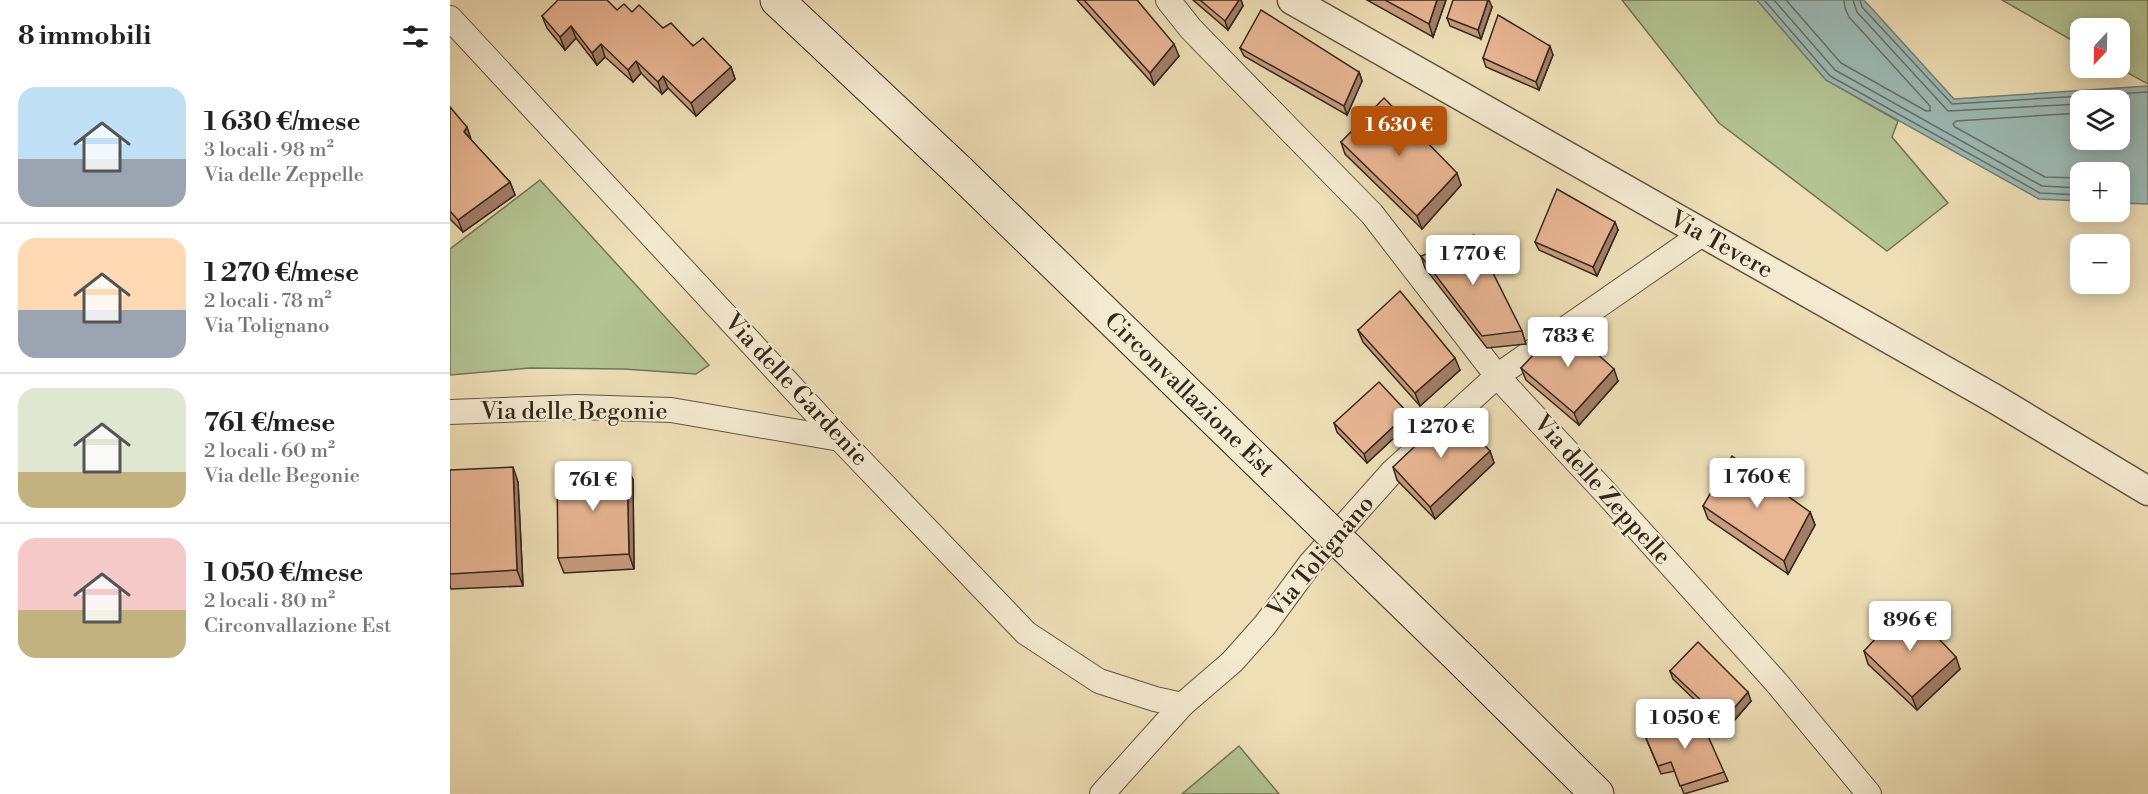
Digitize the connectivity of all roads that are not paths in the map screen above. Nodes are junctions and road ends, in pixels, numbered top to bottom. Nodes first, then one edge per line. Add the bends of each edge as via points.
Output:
1 (777, 0) edge
2 (1168, 0) edge
3 (1292, 0) edge
4 (450, 18) edge
5 (1702, 234) junction
6 (1497, 376) junction
7 (450, 412) edge
8 (840, 439) junction
9 (2148, 491) edge
10 (1182, 705) junction
11 (1102, 794) edge
12 (1597, 794) edge
13 (1869, 794) edge

1 - 12 main road, Circonvallazione Est, bridge via 960,172
2 - 6 street, Via delle Zeppelle via 1191,29 1372,214
3 - 5 street, Via Tevere
4 - 8 street, Via delle Gardenie
5 - 6 street, Via Tolignano
5 - 9 street, Via Tevere via 1995,399
6 - 10 street, Via Tolignano via 1394,471 1310,564 1232,662
6 - 13 street, Via delle Zeppelle via 1776,682
7 - 8 street, Via delle Begonie via 577,407 671,410
8 - 10 street, Via delle Gardenie via 1026,633 1099,681
10 - 11 street, Via Tolignano

